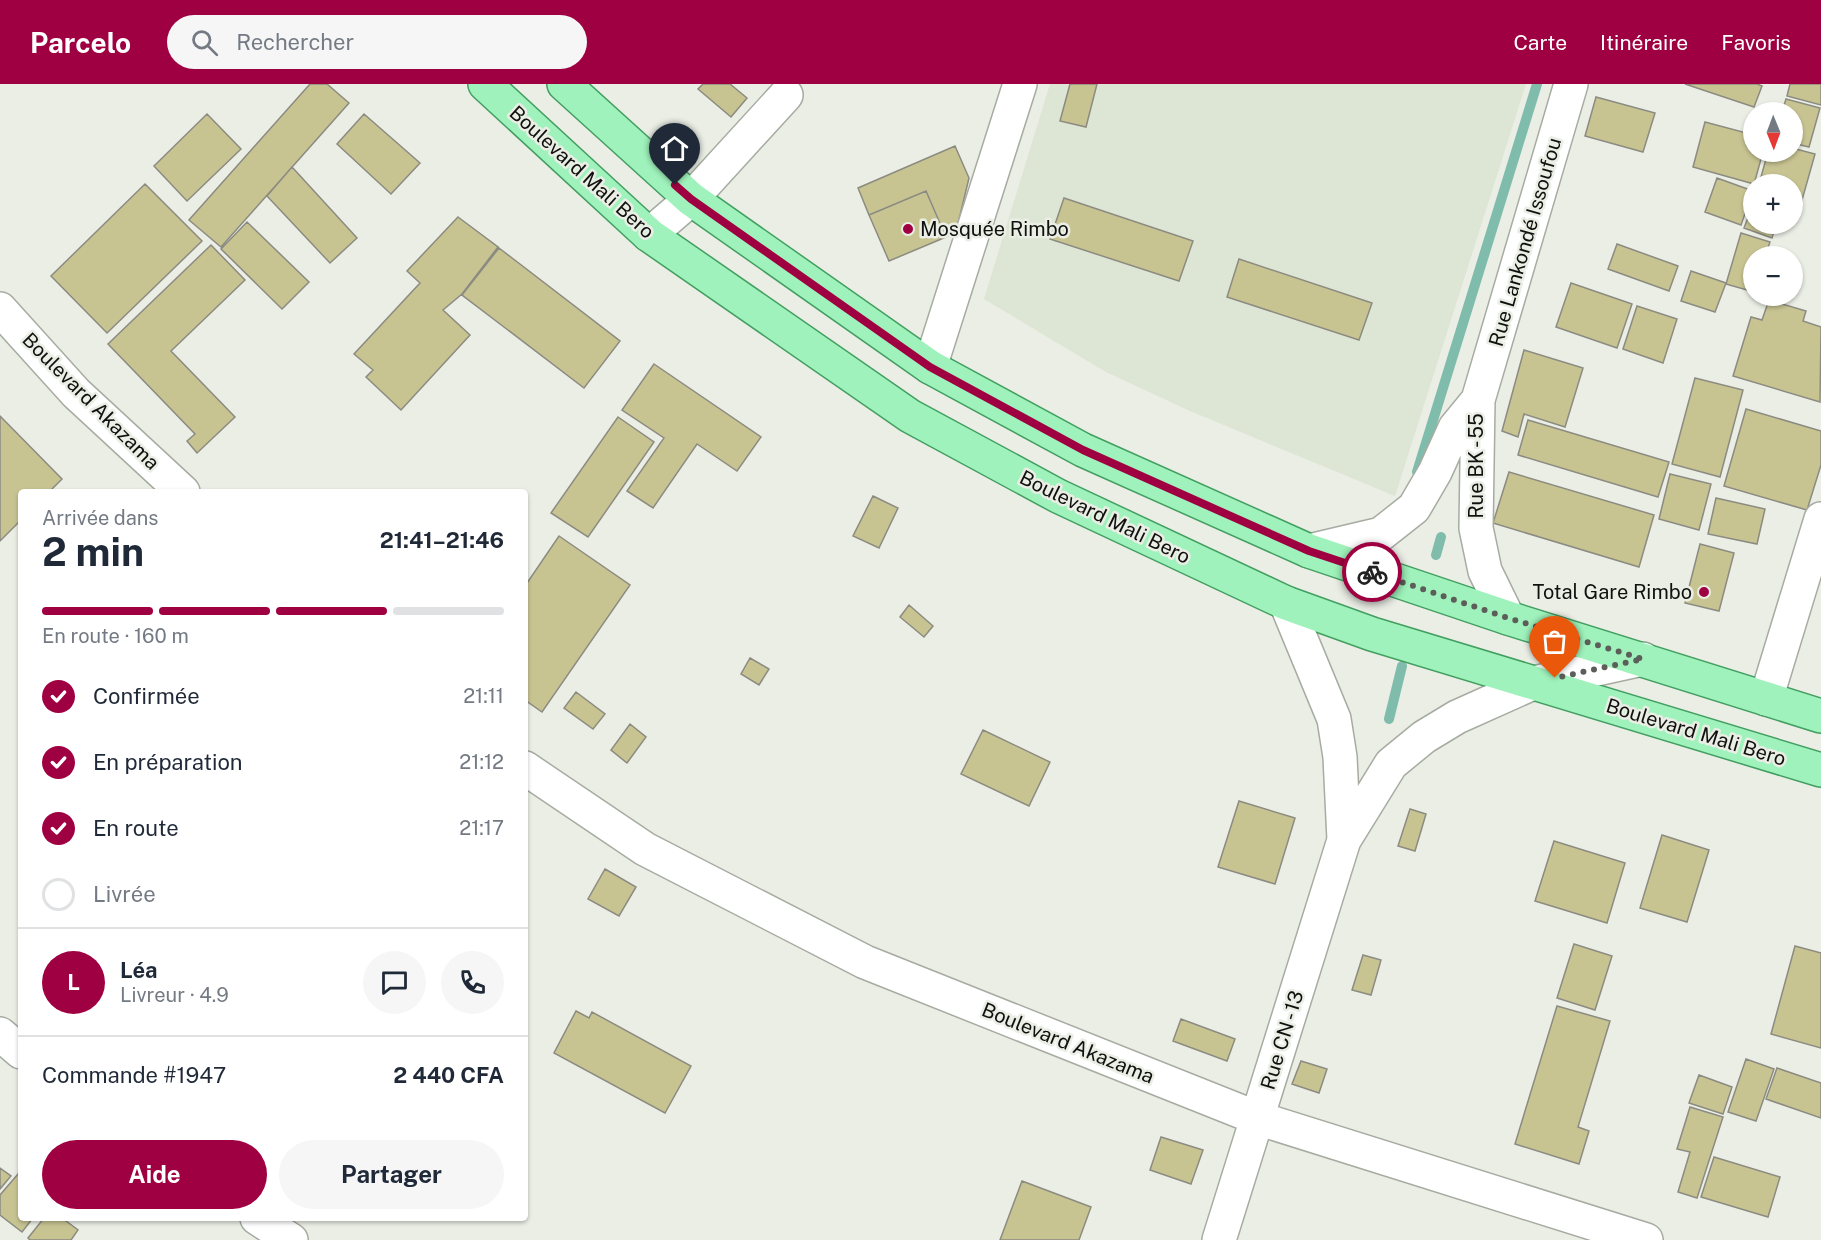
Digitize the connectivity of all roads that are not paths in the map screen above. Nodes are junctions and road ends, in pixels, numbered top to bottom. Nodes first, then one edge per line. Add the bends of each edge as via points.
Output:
1 (485, 84) edge
2 (564, 84) edge
3 (1020, 84) edge
4 (1571, 84) edge
5 (786, 95) dead end
6 (691, 199) junction
7 (650, 235) junction
8 (0, 309) edge
9 (930, 367) junction
10 (1478, 400) junction
11 (180, 489) edge
12 (1821, 519) edge
13 (1309, 551) junction
14 (1286, 603) junction
15 (1508, 618) junction
16 (1643, 659) junction
17 (1533, 682) junction
18 (1766, 699) junction
19 (1821, 716) edge
20 (528, 770) edge
21 (1821, 770) edge
22 (1344, 840) junction
23 (1257, 1118) junction
24 (261, 1221) edge
25 (285, 1239) edge
26 (1219, 1240) edge
27 (1646, 1240) edge

1 - 7 main road, Boulevard Mali Bero
2 - 6 main road
3 - 9 street
4 - 10 street, Rue Lankondé Issoufou
5 - 6 street
6 - 7 street
6 - 9 main road
7 - 14 main road, Boulevard Mali Bero via 909,416 1058,496
8 - 11 street, Boulevard Akazama via 76,393
9 - 13 main road via 1083,450
10 - 13 street, Rue BK - 55 via 1455,428 1414,508 1381,534
10 - 15 street, Rue BK - 55 via 1476,528 1485,571
12 - 18 street
13 - 15 main road
14 - 17 main road, Boulevard Mali Bero via 1372,634
14 - 22 street, Rue CN - 13 via 1334,719
15 - 16 main road
16 - 17 street, Rue CN - 13
16 - 18 main road
17 - 21 main road, Boulevard Mali Bero
17 - 22 street, Rue CN - 13 via 1457,717 1390,764
18 - 19 main road
20 - 23 street, Boulevard Akazama via 645,849 865,962
22 - 23 street, Rue CN - 13
23 - 26 street, Rue CN - 13
23 - 27 street, Boulevard Akazama
24 - 25 street

